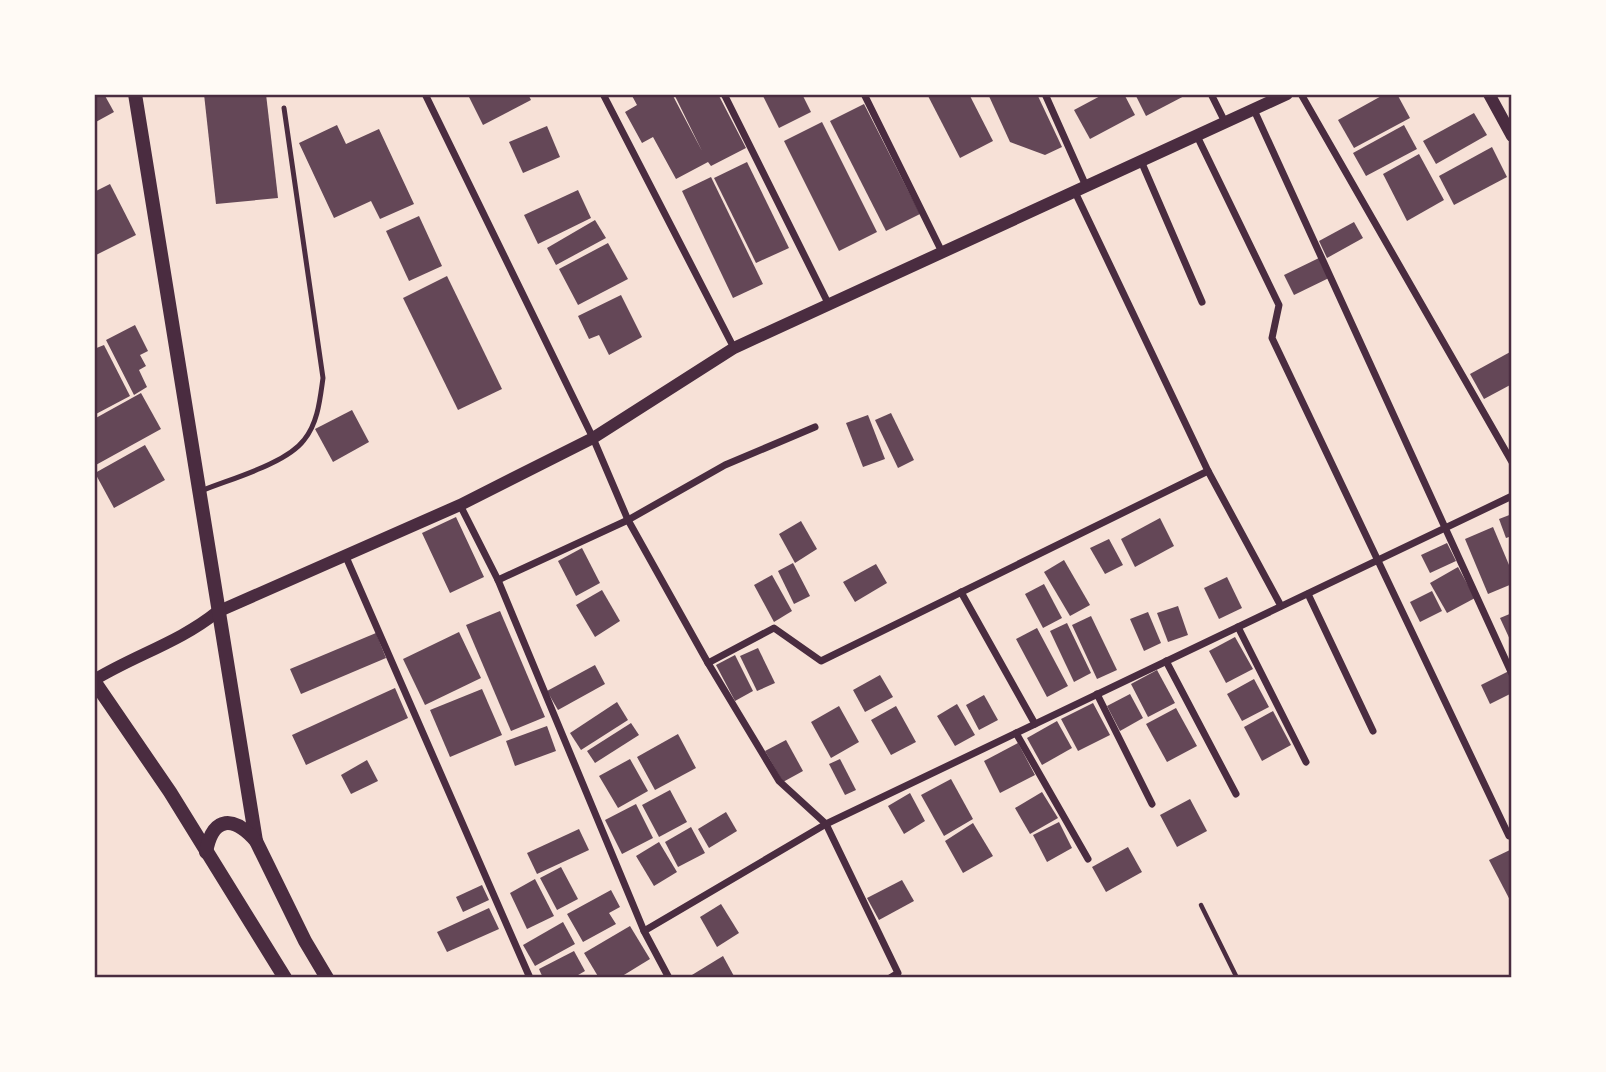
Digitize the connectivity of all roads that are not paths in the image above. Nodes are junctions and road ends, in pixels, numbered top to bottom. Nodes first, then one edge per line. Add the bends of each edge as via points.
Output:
1 (135, 94) edge
2 (425, 94) edge
3 (603, 94) edge
4 (724, 94) edge
5 (864, 94) edge
6 (1045, 94) edge
7 (1211, 94) edge
8 (1287, 94) edge
9 (1301, 94) edge
10 (1489, 94) edge
11 (284, 108) dead end
12 (1254, 110) junction
13 (1225, 122) junction
14 (1197, 136) junction
15 (1511, 136) edge
16 (1141, 161) junction
17 (1081, 189) junction
18 (942, 252) junction
19 (1202, 302) dead end
20 (829, 305) junction
21 (734, 348) junction
22 (815, 427) dead end
23 (593, 438) junction
24 (1511, 462) edge
25 (1208, 471) junction
26 (198, 492) junction
27 (1511, 496) edge
28 (460, 505) junction
29 (628, 520) junction
30 (1446, 528) junction
31 (346, 557) junction
32 (1377, 560) junction
33 (498, 580) junction
34 (961, 592) junction
35 (1308, 594) junction
36 (1281, 606) junction
37 (218, 612) junction
38 (1238, 627) junction
39 (1166, 661) junction
40 (708, 663) junction
41 (1511, 674) edge
42 (94, 681) edge
43 (1097, 694) junction
44 (1035, 724) junction
45 (1373, 730) dead end
46 (1016, 733) junction
47 (1306, 762) dead end
48 (1236, 794) dead end
49 (1152, 804) dead end
50 (826, 824) junction
51 (1511, 835) edge
52 (256, 841) junction
53 (206, 852) junction
54 (1088, 859) dead end
55 (643, 931) junction
56 (285, 978) edge
57 (327, 978) edge
58 (530, 978) edge
59 (669, 978) edge
60 (890, 978) edge

1 - 26 main road
2 - 23 street
3 - 21 street
4 - 20 street
5 - 18 street
6 - 17 street
7 - 13 street
8 - 12 street
9 - 24 street
10 - 15 street
11 - 26 lane via 323,378 317,413 304,441 282,458
12 - 13 street
12 - 30 street
13 - 14 street
14 - 16 street
14 - 32 street via 1279,305 1272,338
16 - 17 street
16 - 19 street
17 - 18 street
17 - 25 street
18 - 20 street
20 - 21 street
21 - 23 street
22 - 29 street via 725,465
23 - 28 street
23 - 29 street
25 - 34 street
25 - 36 street
26 - 37 main road
27 - 30 street
28 - 31 street
28 - 33 street
29 - 33 street
29 - 40 street
30 - 32 street
30 - 41 street
31 - 37 street
31 - 58 street
32 - 35 street
32 - 51 street
33 - 55 street
34 - 40 street via 821,661 774,628
34 - 44 street
35 - 36 street
35 - 45 street
36 - 38 street
37 - 42 street via 192,633 122,663
37 - 52 main road
38 - 39 street
38 - 47 street
39 - 43 street
39 - 48 street
40 - 50 street via 779,781
42 - 53 main road
43 - 44 street
43 - 49 street
44 - 46 street
46 - 50 street
46 - 54 street
50 - 55 street
50 - 60 street via 898,973
52 - 53 main road via 245,828 226,823 213,831
52 - 57 main road
53 - 56 main road
55 - 59 street

